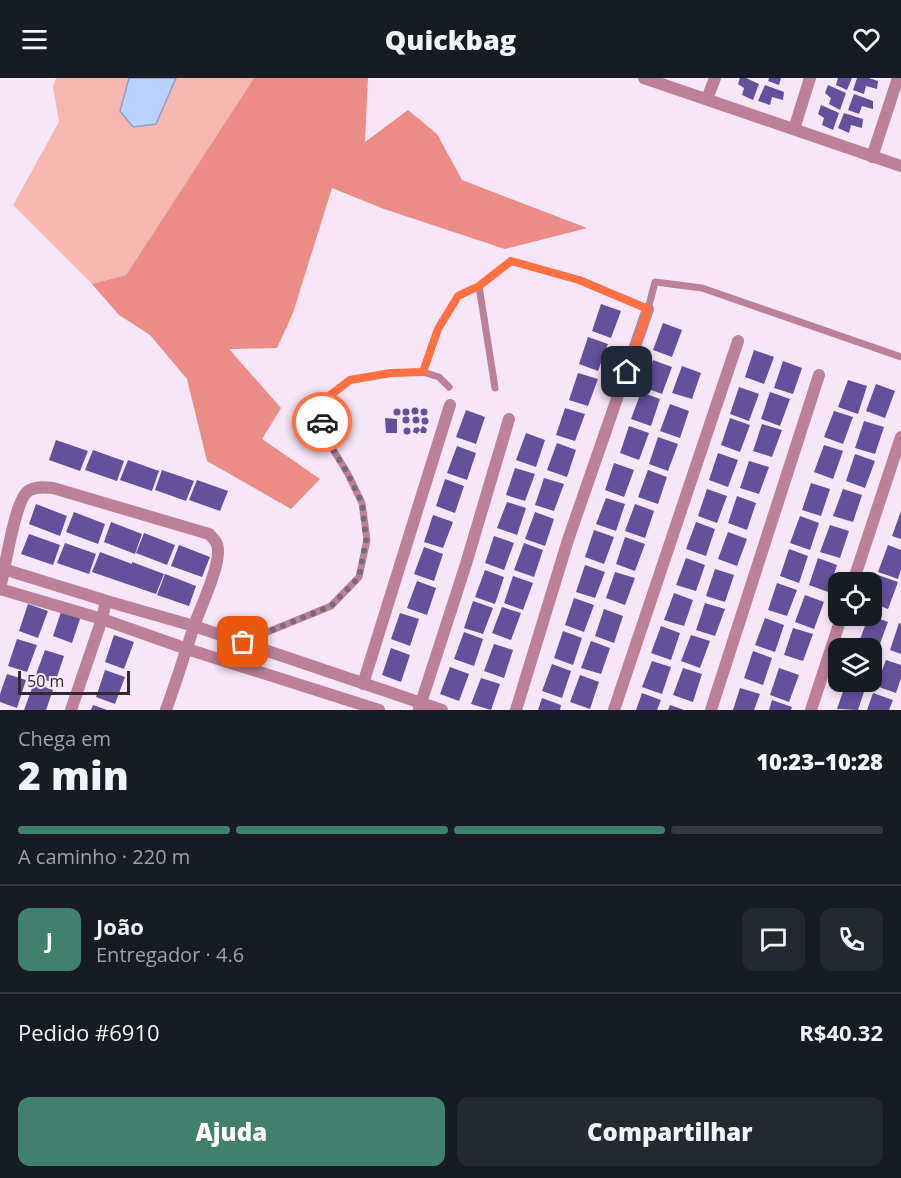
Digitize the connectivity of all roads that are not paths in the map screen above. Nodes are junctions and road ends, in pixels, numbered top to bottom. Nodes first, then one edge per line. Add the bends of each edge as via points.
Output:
1 (644, 78) edge
2 (715, 78) edge
3 (810, 78) edge
4 (898, 78) edge
5 (707, 99) junction
6 (794, 129) junction
7 (872, 157) junction
8 (901, 166) edge
9 (479, 286) junction
10 (648, 309) junction
11 (738, 341) dead end
12 (901, 357) edge
13 (423, 372) junction
14 (819, 375) dead end
15 (449, 387) dead end
16 (495, 388) dead end
17 (450, 405) dead end
18 (509, 419) dead end
19 (901, 437) edge
20 (2, 569) edge
21 (856, 572) edge
22 (0, 589) edge
23 (106, 601) junction
24 (102, 619) junction
25 (194, 626) junction
26 (838, 626) edge
27 (243, 642) junction
28 (187, 649) junction
29 (363, 684) junction
30 (419, 706) edge
31 (71, 710) edge
32 (166, 710) edge
33 (379, 710) edge
34 (442, 710) edge
35 (516, 710) edge
36 (614, 710) edge
37 (711, 710) edge
38 (811, 710) edge

1 - 5 street
2 - 5 street
3 - 6 street
4 - 7 street
5 - 6 street
6 - 7 street
7 - 8 street
9 - 10 lane via 511,261 579,280
9 - 13 lane via 458,296 438,329
9 - 16 lane
10 - 12 lane via 655,282 702,288
10 - 35 street via 568,540
11 - 36 street
13 - 15 lane via 439,377
13 - 27 lane via 350,380 320,403 323,433 362,503 366,540 359,577 331,606
14 - 37 street
17 - 29 street
18 - 30 street
19 - 21 street
20 - 22 street
20 - 23 street
20 - 25 street via 26,492 53,488 109,504 215,539 217,559
22 - 24 street
23 - 24 street
23 - 25 street
24 - 28 street
24 - 31 street
25 - 27 street
25 - 28 street
26 - 38 street
27 - 29 street
28 - 32 street
28 - 33 street
29 - 30 street
30 - 34 street

